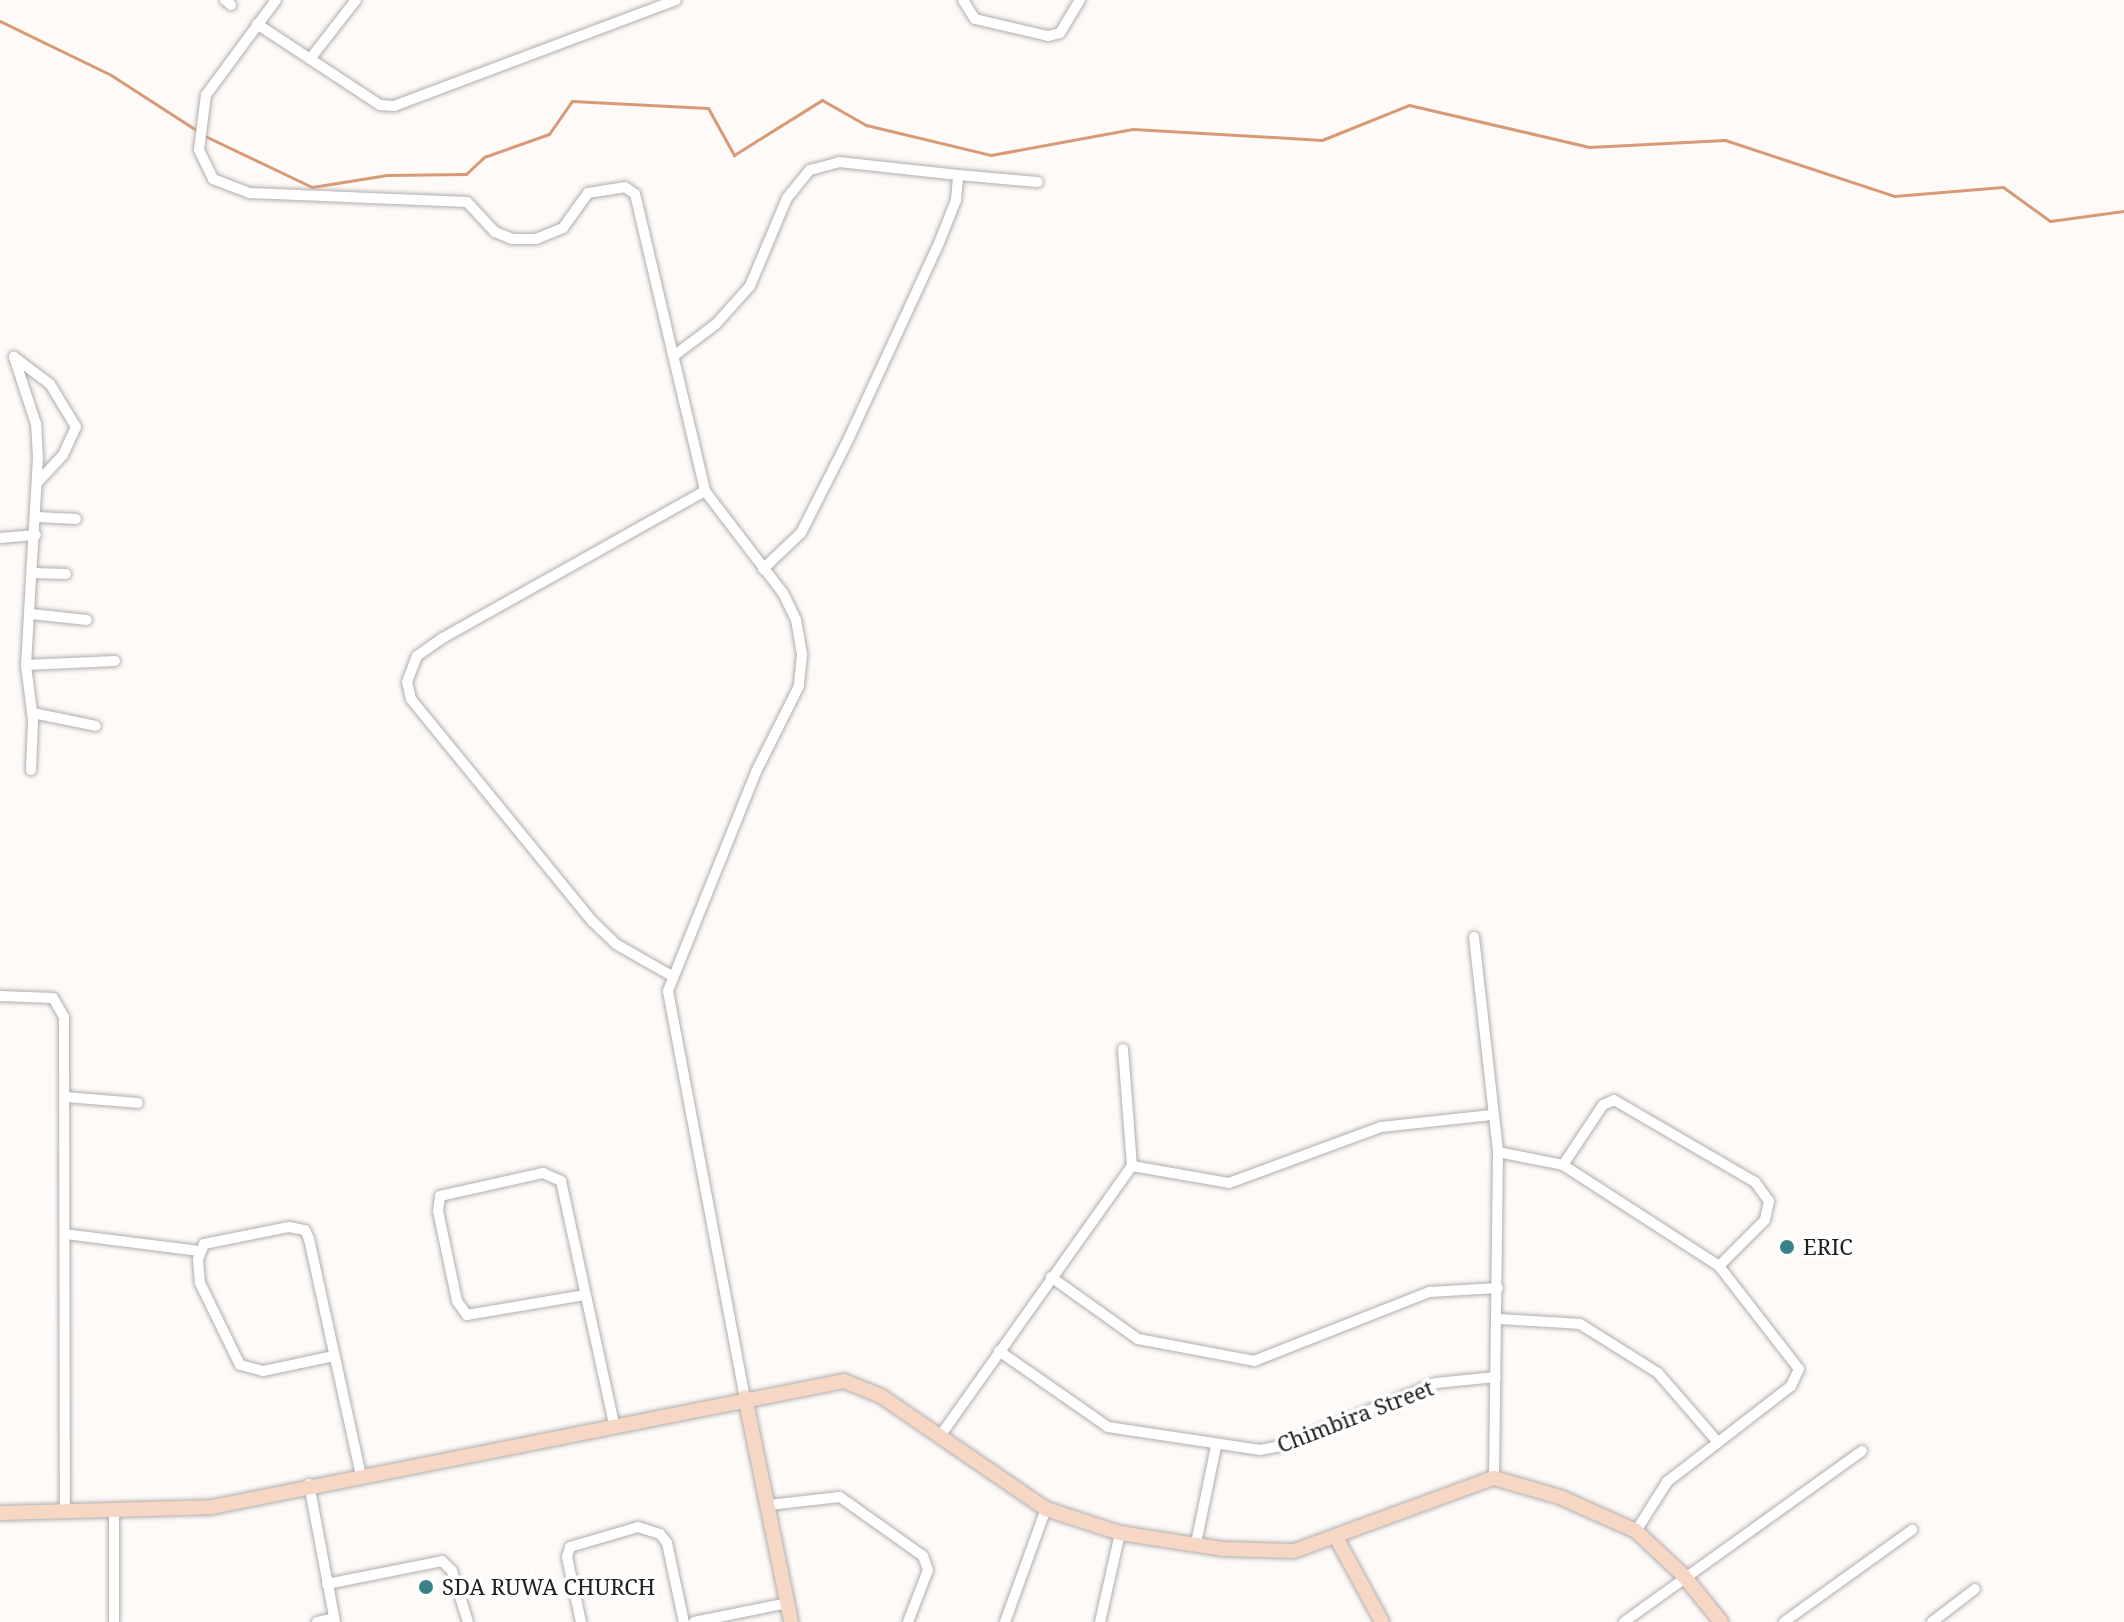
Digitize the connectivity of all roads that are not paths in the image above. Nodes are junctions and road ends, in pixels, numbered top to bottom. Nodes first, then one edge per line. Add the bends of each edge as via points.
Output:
1 (276, 0) edge
2 (356, 0) edge
3 (676, 0) edge
4 (963, 0) edge
5 (1080, 0) edge
6 (257, 24) junction
7 (310, 59) junction
8 (958, 175) junction
9 (1038, 182) dead end
10 (675, 355) junction
11 (38, 482) junction
12 (705, 491) junction
13 (37, 517) junction
14 (76, 519) dead end
15 (36, 535) junction
16 (0, 538) edge
17 (763, 569) junction
18 (34, 573) junction
19 (66, 574) dead end
20 (31, 614) junction
21 (87, 620) dead end
22 (115, 661) dead end
23 (26, 665) junction
24 (33, 713) junction
25 (96, 726) dead end
26 (31, 770) dead end
27 (1474, 937) dead end
28 (672, 976) junction
29 (0, 996) edge
30 (1123, 1049) dead end
31 (65, 1097) junction
32 (138, 1103) dead end
33 (1491, 1115) junction
34 (1498, 1152) junction
35 (1563, 1165) junction
36 (1132, 1166) junction
37 (65, 1234) junction
38 (200, 1251) junction
39 (1719, 1266) junction
40 (1051, 1277) junction
41 (1498, 1288) junction
42 (585, 1295) junction
43 (1499, 1319) junction
44 (999, 1351) junction
45 (334, 1356) junction
46 (1496, 1377) junction
47 (745, 1397) junction
48 (614, 1425) junction
49 (940, 1436) junction
50 (1717, 1441) junction
51 (1216, 1446) junction
52 (1862, 1451) dead end
53 (361, 1475) junction
54 (1494, 1478) junction
55 (309, 1484) junction
56 (769, 1505) junction
57 (1046, 1509) junction
58 (0, 1513) edge
59 (65, 1513) junction
60 (114, 1513) junction
61 (1912, 1530) dead end
62 (1636, 1531) junction
63 (1120, 1533) junction
64 (1337, 1539) junction
65 (1196, 1543) junction
66 (1684, 1576) junction
67 (327, 1584) junction
68 (1975, 1589) dead end
69 (787, 1603) junction
70 (334, 1620) edge
71 (114, 1622) edge
72 (317, 1622) edge
73 (468, 1622) edge
74 (581, 1622) edge
75 (684, 1622) edge
76 (694, 1622) edge
77 (791, 1622) edge
78 (908, 1622) edge
79 (1005, 1622) edge
80 (1100, 1622) edge
81 (1382, 1622) edge
82 (1624, 1622) edge
83 (1721, 1622) edge
84 (1784, 1622) edge
85 (1932, 1622) edge

1 - 6 street
2 - 7 street
3 - 7 street via 394,106 380,105
4 - 5 street via 975,19 1048,36 1060,33
6 - 7 street
6 - 10 street via 211,86 202,108 199,150 213,179 250,193 467,202 495,232 512,239 536,239 563,228 588,193 625,187 635,194
8 - 9 street
8 - 10 street via 839,162 810,170 787,198 750,286 716,324
8 - 17 street via 956,200 939,243 848,440 801,533
10 - 12 street
11 - 11 street via 36,424 14,357 50,384 76,427 63,455
11 - 13 street
12 - 17 street
12 - 28 street via 441,639 417,656 407,682 411,699 592,921 616,944
13 - 14 street
13 - 15 street
15 - 16 street
15 - 18 street
17 - 28 street via 796,620 802,655 799,686 756,772
18 - 19 street
18 - 20 street
20 - 21 street
20 - 23 street
22 - 23 street
23 - 24 street
24 - 25 street
24 - 26 street
27 - 33 street
28 - 47 street via 668,1009
29 - 31 street via 44,995 62,1008
30 - 36 street
31 - 32 street
31 - 37 street
33 - 34 street
33 - 36 street via 1381,1127 1229,1183
34 - 35 street
34 - 41 street
35 - 39 street
35 - 39 street via 1603,1105 1614,1100 1755,1182 1769,1201 1765,1220
36 - 40 street
37 - 38 street
37 - 59 street
38 - 45 street via 200,1283 240,1365 263,1371
38 - 45 street via 212,1241 289,1227 305,1230
39 - 50 street via 1799,1369 1791,1386
40 - 41 street via 1138,1339 1254,1361 1429,1292
40 - 44 street
41 - 43 street
42 - 42 street via 565,1190 556,1175 543,1173 440,1196 438,1211 457,1301 467,1315
42 - 48 street
43 - 46 street
43 - 50 street via 1580,1324 1658,1373
44 - 49 street
44 - 51 street, Chimbira Street via 1108,1427
45 - 53 street
46 - 51 street, Chimbira Street via 1436,1383 1272,1450
46 - 54 street
47 - 48 street
47 - 49 street via 823,1382 857,1383
47 - 56 street
48 - 53 street
49 - 57 street
50 - 62 street via 1667,1482
51 - 65 street
52 - 66 street
53 - 55 street
54 - 62 street via 1560,1497
54 - 64 street
55 - 60 street via 188,1511
55 - 67 street
56 - 69 street
56 - 78 street via 840,1497 923,1556 928,1570
57 - 63 street
57 - 79 street
58 - 59 street
59 - 60 street
60 - 71 street
61 - 84 street
62 - 66 street
63 - 65 street
63 - 80 street
64 - 65 street via 1273,1553
64 - 81 street
66 - 82 street
66 - 83 street
67 - 70 street
67 - 73 street via 442,1561 452,1571
68 - 85 street
69 - 76 street
69 - 77 street
70 - 72 street
74 - 75 street via 567,1557 570,1547 638,1527 660,1534 667,1543

